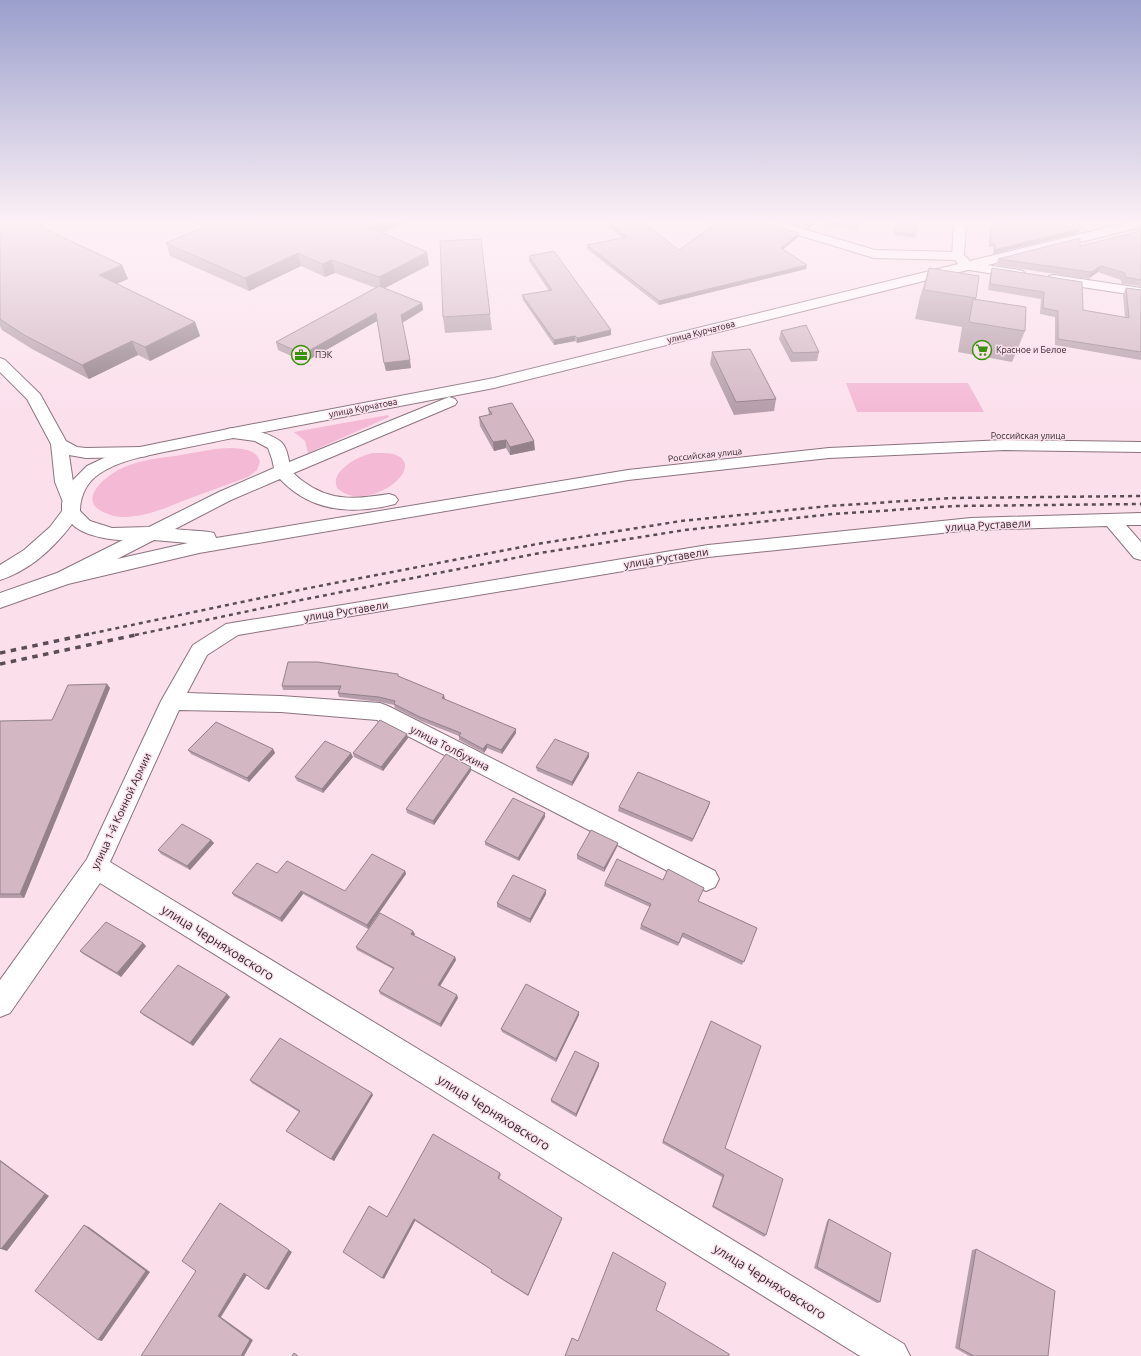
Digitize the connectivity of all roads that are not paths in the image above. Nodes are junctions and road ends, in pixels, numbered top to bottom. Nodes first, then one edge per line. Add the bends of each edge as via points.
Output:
1 (873, 284) edge
2 (1088, 284) edge
3 (1141, 292) edge
4 (0, 363) edge
5 (494, 383) junction
6 (233, 433) junction
7 (1141, 437) edge
8 (59, 444) junction
9 (1141, 447) edge
10 (141, 452) junction
11 (283, 472) junction
12 (71, 508) junction
13 (390, 514) junction
14 (1141, 519) edge
15 (1112, 520) junction
16 (149, 533) junction
17 (1141, 554) edge
18 (0, 572) edge
19 (64, 578) junction
20 (0, 601) edge
21 (200, 650) joint
22 (172, 701) junction
23 (96, 867) junction
24 (706, 879) dead end
25 (0, 1004) edge
26 (892, 1356) edge

1 - 5 main road, улица Курчатова
2 - 3 street
4 - 8 main road via 34,397
5 - 6 main road, улица Курчатова
5 - 11 main road, улица Курчатова
6 - 10 main road, улица Курчатова
6 - 11 main road via 259,437 275,445
7 - 11 main road, Российская улица via 999,435 823,442 624,464 363,504 337,504 312,496 293,484
8 - 10 main road via 73,452
8 - 12 main road via 64,482
9 - 13 main road, Российская улица via 1005,445 829,453 628,475
10 - 12 main road via 93,470 79,483
11 - 16 main road, улица Курчатова via 225,496
12 - 16 main road via 83,525 111,534
12 - 18 main road via 58,532 39,549
13 - 16 main road via 199,538
13 - 19 main road via 199,547
14 - 15 street, улица Руставели
15 - 17 street
15 - 21 street, улица Руставели via 971,524 708,551 233,629
16 - 19 main road, улица Курчатова
19 - 20 main road
21 - 22 street, улица 1-й Конной Армии
22 - 23 street, улица 1-й Конной Армии
22 - 24 street, улица Толбухина via 281,704 380,712
23 - 25 street, улица 1-й Конной Армии
23 - 26 street, улица Черняховского

